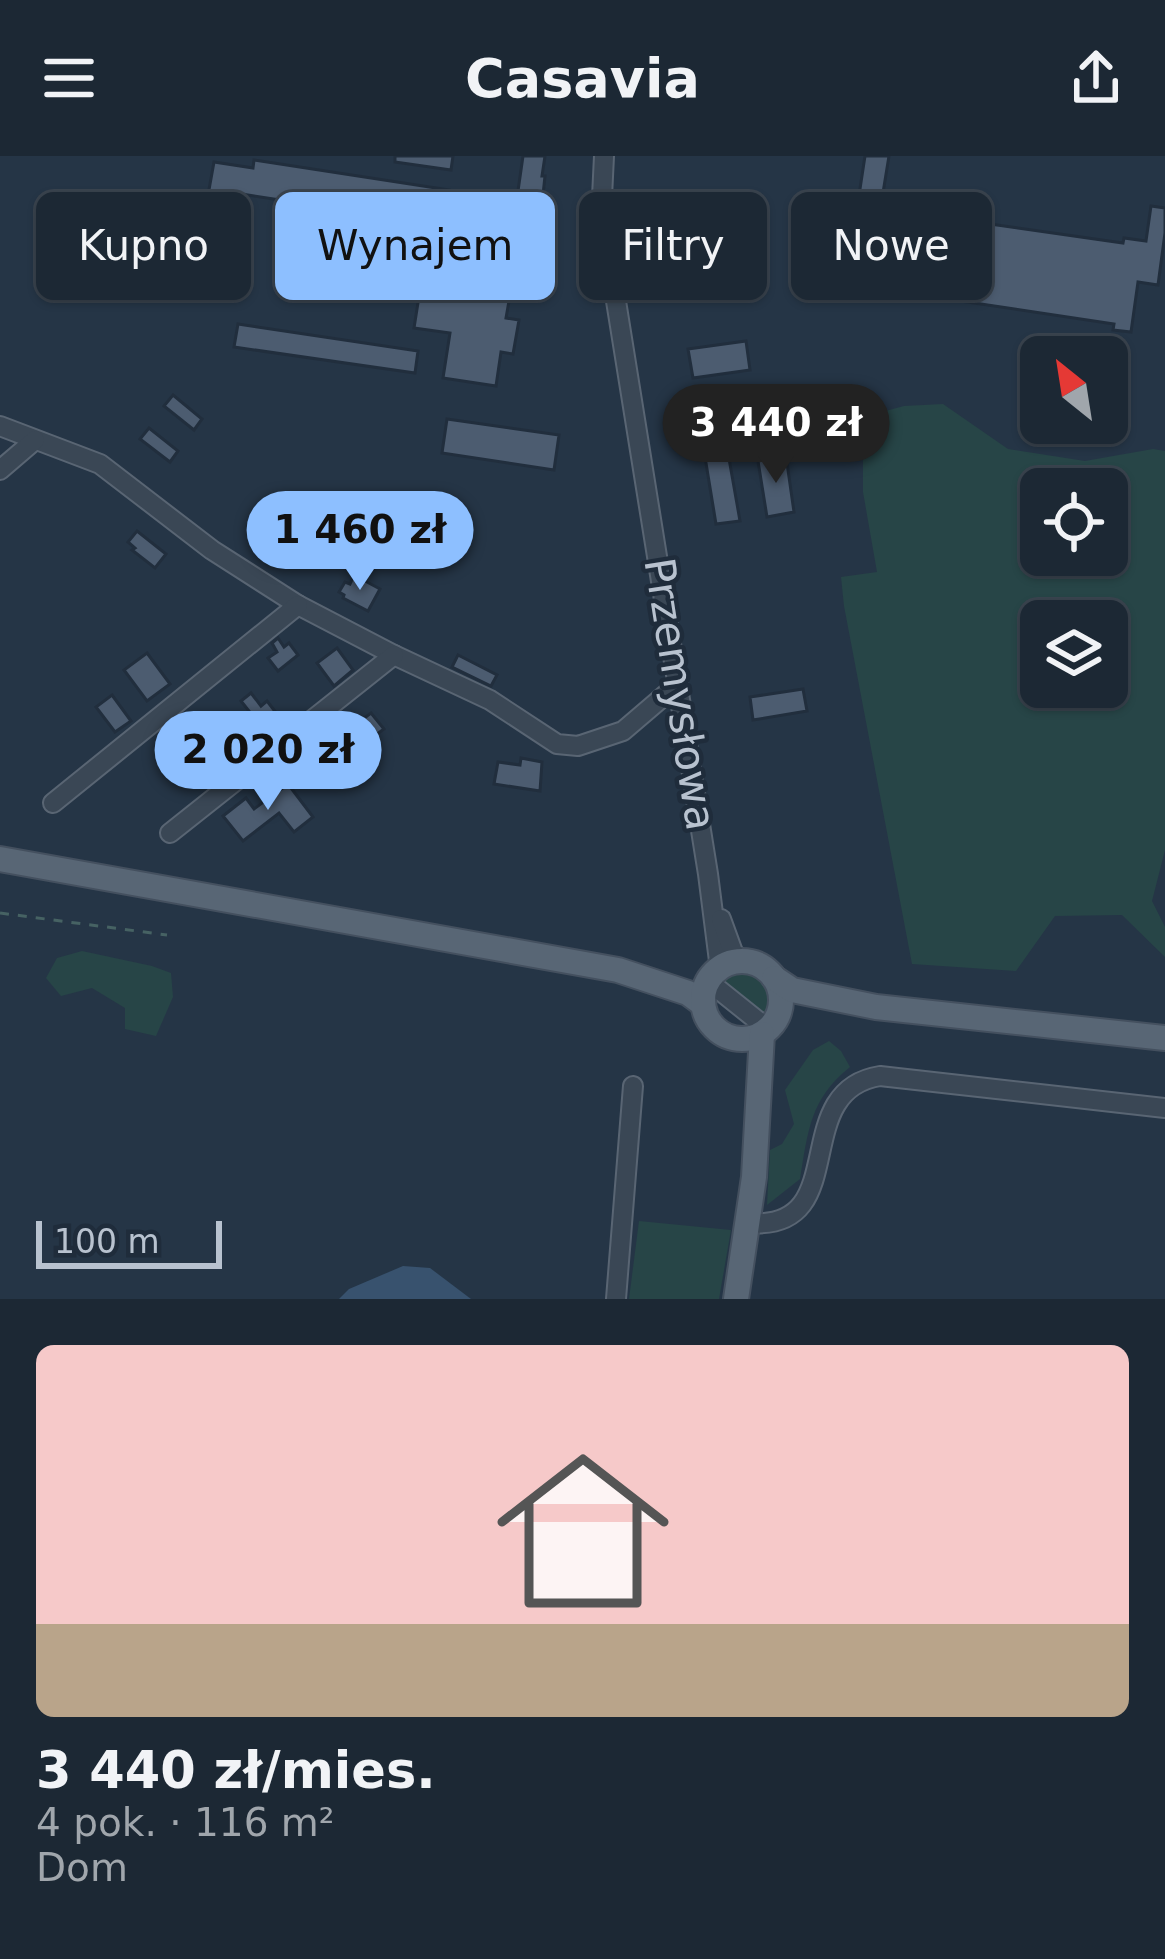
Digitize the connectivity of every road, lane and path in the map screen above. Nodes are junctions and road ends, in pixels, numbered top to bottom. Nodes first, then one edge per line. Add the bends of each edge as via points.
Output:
1 (604, 156) edge
2 (0, 426) edge
3 (35, 440) junction
4 (0, 470) edge
5 (298, 605) junction
6 (394, 655) junction
7 (678, 684) junction
8 (53, 803) dead end
9 (170, 833) dead end
10 (6, 861) edge
11 (0, 913) edge
12 (167, 935) dead end
13 (774, 978) junction
14 (717, 979) junction
15 (876, 1007) junction
16 (761, 1029) junction
17 (1165, 1038) edge
18 (633, 1086) dead end
19 (1165, 1108) edge
20 (748, 1223) junction
21 (616, 1299) edge
22 (736, 1299) edge

1 - 7 street, Przemysłowa via 616,301
2 - 3 street
3 - 4 street
3 - 5 street via 100,464
5 - 6 street
5 - 8 street
6 - 7 street via 490,700 557,744 578,746 623,731
6 - 9 street
7 - 14 street, Przemysłowa
10 - 14 main road via 618,970 688,993
11 - 12 path
13 - 14 main road via 765,968
13 - 15 main road via 792,990
13 - 16 main road via 781,1002
14 - 16 main road via 714,1027
15 - 16 main road via 795,1007
15 - 17 main road
16 - 20 main road
18 - 21 street
19 - 20 street via 862,1079 828,1116 808,1198 781,1220
20 - 22 main road

